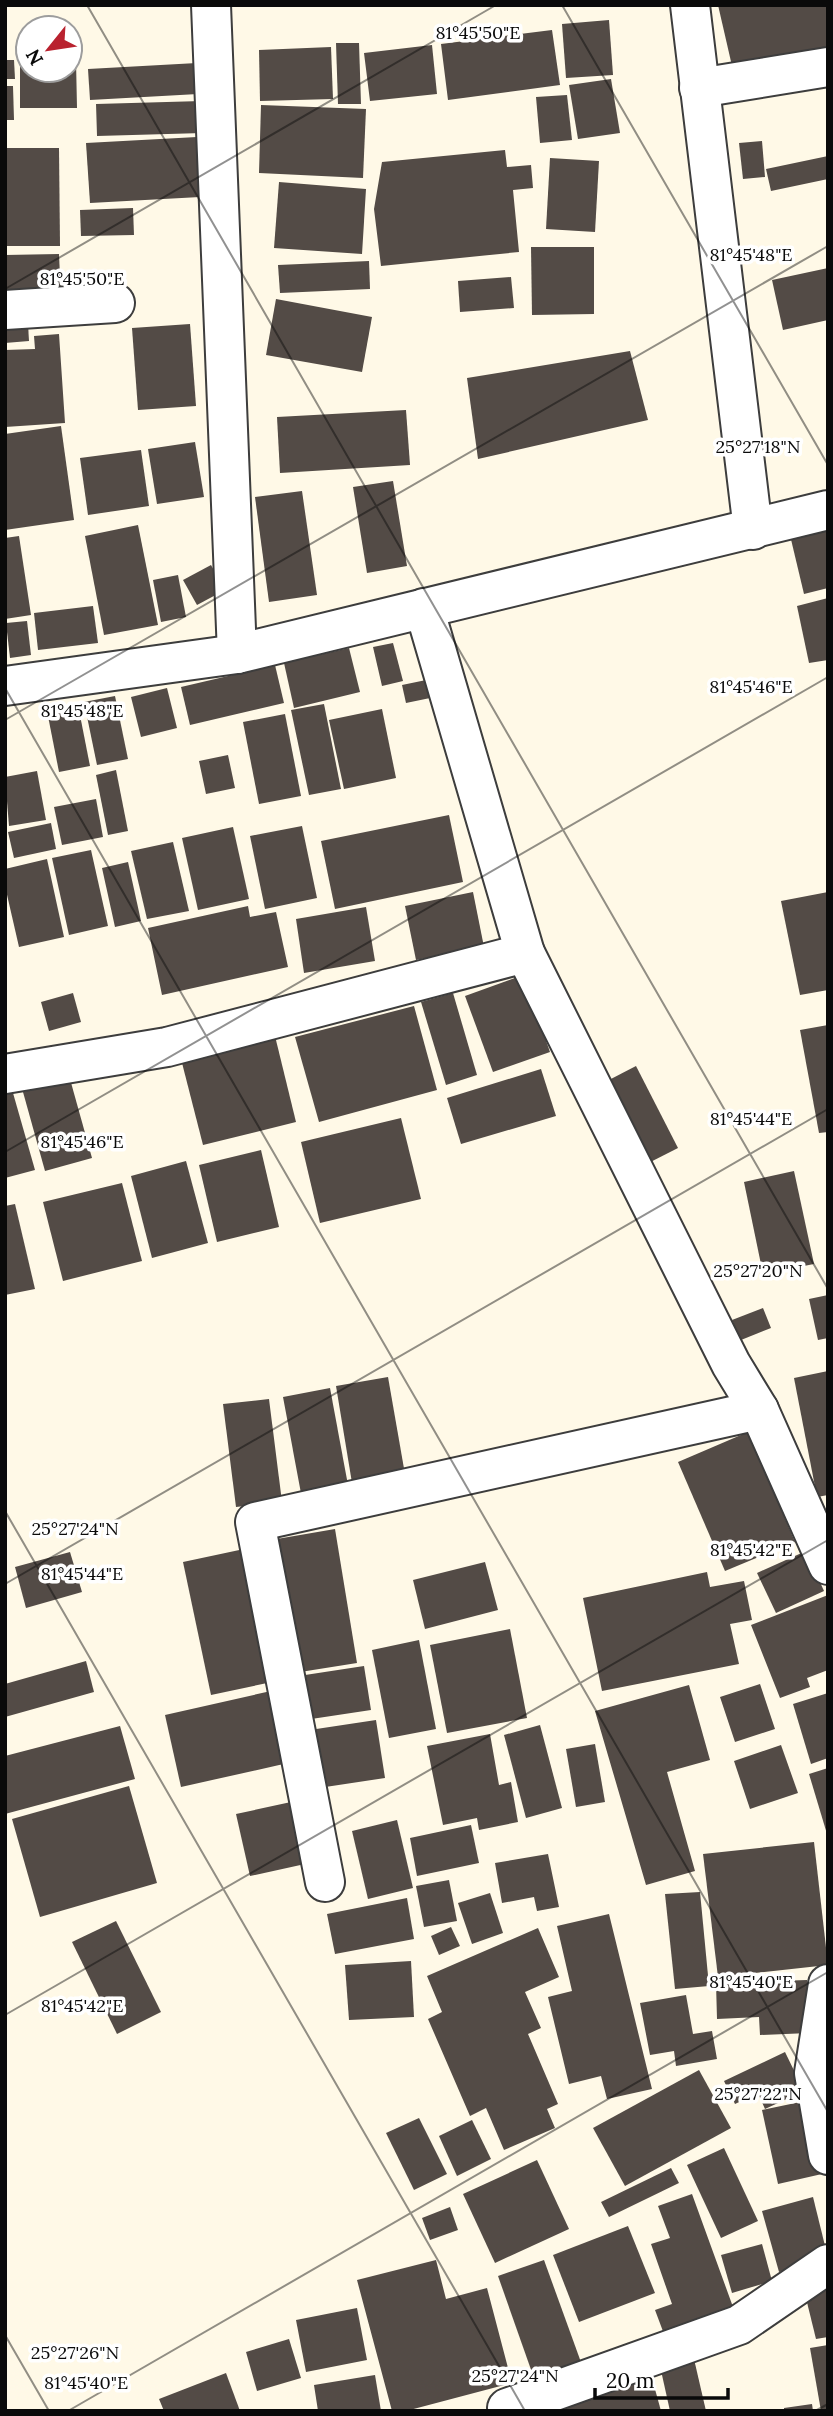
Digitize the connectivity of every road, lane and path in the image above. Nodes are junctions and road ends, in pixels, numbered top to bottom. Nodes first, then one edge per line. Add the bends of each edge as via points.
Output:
1 (211, 5) edge
2 (690, 5) edge
3 (828, 67) edge
4 (699, 88) junction
5 (115, 303) dead end
6 (5, 310) edge
7 (828, 510) edge
8 (753, 530) junction
9 (424, 608) junction
10 (237, 654) junction
11 (5, 686) edge
12 (525, 953) junction
13 (5, 1074) edge
14 (759, 1410) junction
15 (828, 1565) edge
16 (325, 1882) dead end
17 (828, 1984) edge
18 (828, 2155) edge
19 (828, 2264) edge
20 (504, 2410) edge

1 - 10 street
2 - 4 street
3 - 4 street
4 - 8 street
5 - 6 street
7 - 8 street
8 - 9 street
9 - 10 street
9 - 12 street
10 - 11 street
12 - 13 street via 167,1047
12 - 14 street via 731,1364
14 - 15 street
14 - 16 street via 255,1522
17 - 18 street via 814,2073
19 - 20 street via 739,2325

